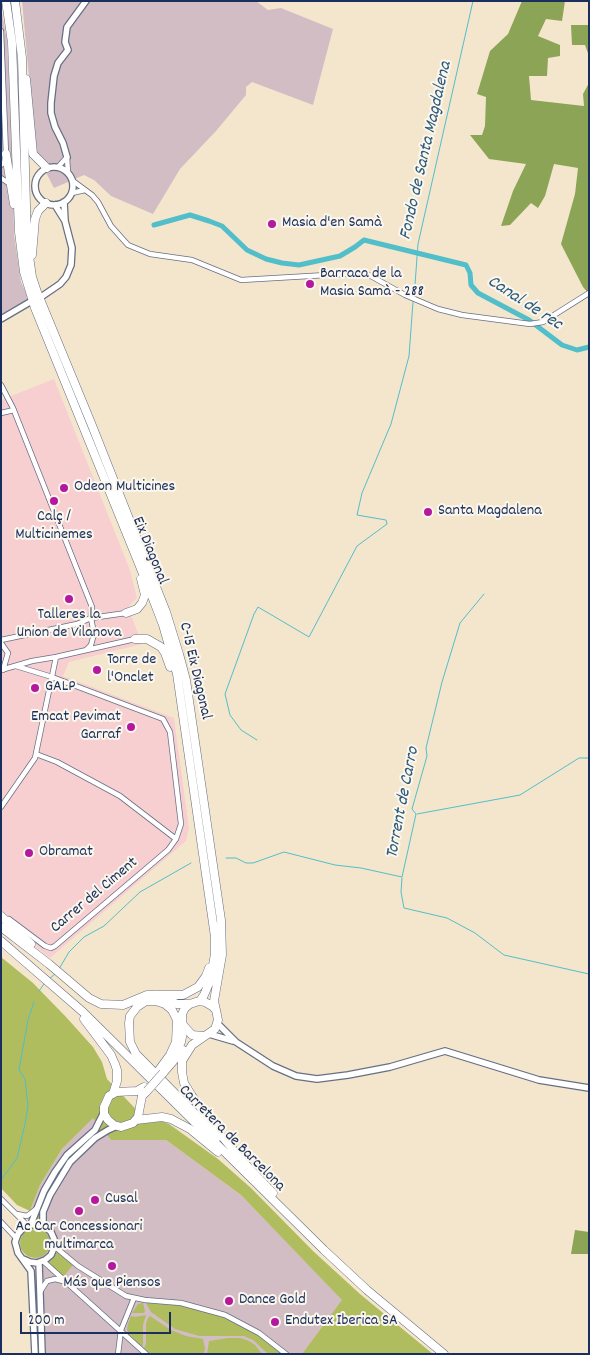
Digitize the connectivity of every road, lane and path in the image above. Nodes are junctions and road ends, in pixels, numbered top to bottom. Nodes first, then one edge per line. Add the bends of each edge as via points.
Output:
1 (6, 1) edge
2 (15, 1) edge
3 (86, 1) edge
4 (1, 30) edge
5 (22, 58) junction
6 (6, 154) junction
7 (67, 157) junction
8 (1, 165) edge
9 (58, 167) junction
10 (47, 168) junction
11 (68, 173) junction
12 (1, 178) edge
13 (73, 181) junction
14 (10, 185) junction
15 (85, 190) junction
16 (72, 193) junction
17 (64, 202) junction
18 (46, 203) junction
19 (55, 205) junction
20 (18, 215) junction
21 (65, 221) junction
22 (30, 262) junction
23 (589, 293) edge
24 (41, 297) dead end
25 (30, 302) dead end
26 (1, 319) edge
27 (1, 385) edge
28 (14, 410) junction
29 (1, 413) edge
30 (137, 561) junction
31 (92, 610) junction
32 (126, 613) joint
33 (109, 616) junction
34 (91, 618) junction
35 (135, 640) joint
36 (1, 642) edge
37 (86, 650) junction
38 (56, 657) junction
39 (16, 666) junction
40 (2, 670) edge
41 (52, 677) junction
42 (178, 684) junction
43 (36, 754) junction
44 (1, 806) edge
45 (176, 839) junction
46 (1, 915) edge
47 (1, 927) edge
48 (1, 942) edge
49 (214, 954) junction
50 (52, 966) junction
51 (55, 989) junction
52 (157, 995) junction
53 (200, 1001) junction
54 (190, 1004) junction
55 (216, 1010) junction
56 (217, 1023) junction
57 (183, 1025) junction
58 (203, 1036) junction
59 (236, 1042) junction
60 (162, 1070) junction
61 (589, 1088) edge
62 (145, 1089) junction
63 (127, 1092) junction
64 (113, 1094) junction
65 (139, 1106) junction
66 (104, 1112) junction
67 (136, 1120) junction
68 (118, 1126) junction
69 (93, 1136) junction
70 (241, 1159) junction
71 (244, 1171) junction
72 (1, 1199) edge
73 (38, 1208) junction
74 (16, 1214) junction
75 (1, 1222) edge
76 (29, 1225) junction
77 (42, 1225) junction
78 (16, 1238) junction
79 (54, 1246) junction
80 (24, 1259) junction
81 (41, 1262) junction
82 (67, 1283) junction
83 (365, 1288) junction
84 (39, 1292) junction
85 (134, 1298) junction
86 (121, 1330) junction
87 (35, 1354) edge
88 (42, 1354) edge
89 (118, 1354) edge
90 (146, 1354) edge
91 (286, 1354) edge
92 (444, 1354) edge

1 - 20 highway, Eix Diagonal via 15,87
2 - 5 highway
3 - 7 street via 67,27 65,42 68,50 58,63 54,76 52,112
4 - 6 street
5 - 10 highway via 33,154
5 - 22 highway, C-15 Eix Diagonal
6 - 8 street
6 - 14 highway
7 - 9 street
7 - 11 street
9 - 10 street
9 - 11 street
10 - 18 street via 38,175 35,185 38,196
11 - 13 street
12 - 14 street
13 - 15 street
13 - 16 street
14 - 20 highway via 14,210
15 - 16 street
15 - 23 street via 98,202 111,226 128,245 150,254 192,260 241,280 361,273 438,309 530,324 543,322
16 - 17 street
17 - 19 street
17 - 21 street
18 - 19 street
18 - 22 highway via 35,219
19 - 21 street
20 - 30 highway, Eix Diagonal via 21,258 28,290
21 - 24 street via 72,248 71,265 60,284
22 - 55 highway, C-15 Eix Diagonal via 36,292 149,569 179,654 221,920 222,955 214,1001
25 - 26 street
27 - 28 street
28 - 29 street
28 - 31 street
30 - 32 highway via 144,595 137,609
30 - 42 highway, Eix Diagonal via 163,625
31 - 33 street
31 - 34 street
32 - 33 street
33 - 34 street
34 - 36 street
34 - 37 street via 94,634
35 - 37 street
35 - 42 highway via 147,639 161,647
36 - 40 street via 8,653
37 - 38 street
38 - 39 street
38 - 41 street
39 - 40 street
39 - 41 street
41 - 43 street
41 - 45 street via 150,714 168,725 181,818
42 - 49 highway, Eix Diagonal via 210,900
43 - 44 street
43 - 45 street via 120,796
45 - 46 street, Carrer del Ciment via 168,850 51,948
46 - 50 highway
47 - 50 highway
48 - 51 highway, Carretera de Barcelona
49 - 52 highway via 198,988 182,996
49 - 53 highway, Eix Diagonal via 210,981
50 - 52 highway via 89,998 101,1004 124,1005 142,996
51 - 64 highway via 83,1018 111,1055 117,1070
51 - 71 highway, Carretera de Barcelona
52 - 54 highway via 173,1003
53 - 54 highway
53 - 55 highway via 209,1003
54 - 57 highway via 183,1013
55 - 56 highway
56 - 58 highway via 214,1030
56 - 59 street
57 - 58 highway via 189,1033
57 - 60 highway via 179,1047
58 - 59 street
58 - 60 highway via 186,1046
58 - 70 highway via 182,1060 184,1083
59 - 61 street via 291,1075 316,1079 390,1067 444,1051 539,1080
60 - 62 highway
60 - 70 highway via 176,1042 177,1020 165,1004 146,1001 130,1016 130,1042 136,1054
62 - 63 highway
62 - 65 highway
63 - 64 highway
63 - 65 highway via 135,1097
64 - 66 highway via 106,1101
65 - 67 highway
66 - 68 highway via 108,1120
66 - 69 street
67 - 68 highway via 128,1126
67 - 71 highway via 162,1117 180,1123
68 - 69 street
69 - 73 street via 77,1145 59,1165
69 - 77 street via 61,1175 43,1212
70 - 83 highway via 365,1284
71 - 83 highway, Carretera de Barcelona
72 - 74 street
73 - 74 street via 27,1216
73 - 76 street
74 - 76 street
75 - 78 street
76 - 77 street
76 - 78 street via 20,1230
77 - 79 street via 52,1234
78 - 80 street via 16,1249
79 - 81 street via 51,1255
79 - 85 street via 101,1281
80 - 81 street via 32,1263
80 - 87 street via 32,1271
81 - 82 street
81 - 84 street
82 - 84 street via 52,1279
82 - 86 street
83 - 92 highway, Carretera de Barcelona
84 - 88 street
85 - 86 street
85 - 91 street via 181,1303 225,1315 259,1333
86 - 89 street
86 - 90 street

